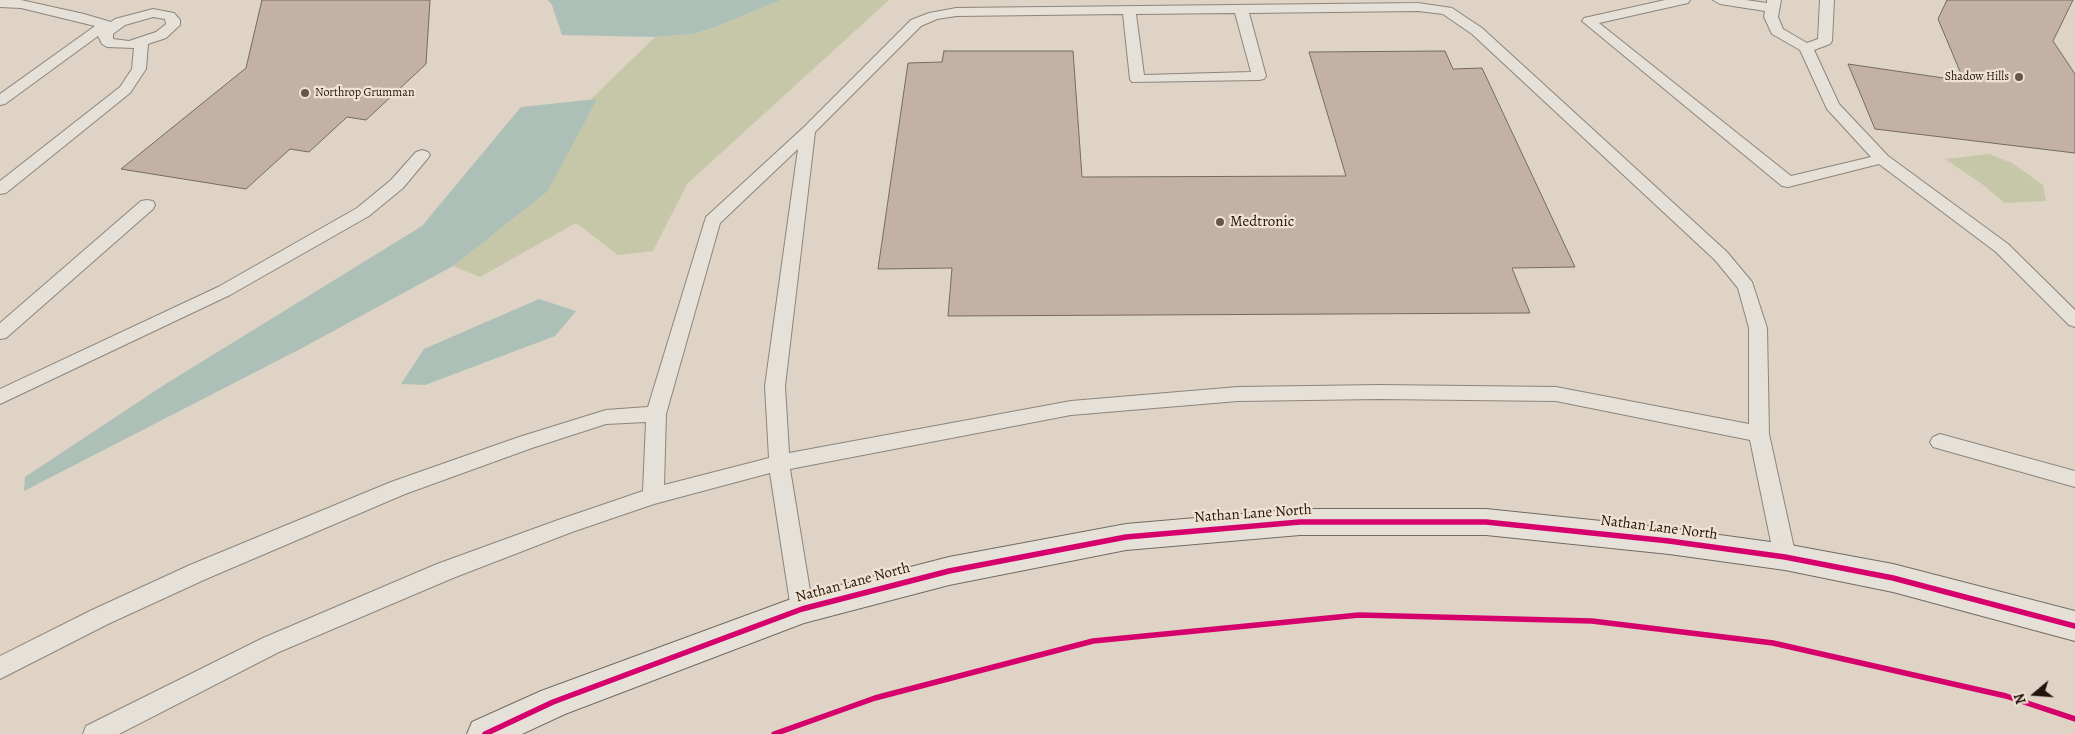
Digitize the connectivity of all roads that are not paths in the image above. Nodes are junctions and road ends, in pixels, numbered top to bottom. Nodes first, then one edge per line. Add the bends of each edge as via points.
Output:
1 (1683, 0) edge
2 (1720, 0) edge
3 (1827, 0) edge
4 (0, 3) edge
5 (1773, 4) edge
6 (1241, 9) junction
7 (1129, 10) junction
8 (108, 26) junction
9 (141, 44) junction
10 (1806, 48) junction
11 (0, 102) edge
12 (808, 131) junction
13 (422, 155) dead end
14 (1882, 159) junction
15 (0, 189) edge
16 (147, 205) dead end
17 (2075, 321) edge
18 (0, 333) edge
19 (0, 397) edge
20 (656, 414) junction
21 (1760, 434) junction
22 (1940, 442) dead end
23 (779, 462) junction
24 (2075, 479) edge
25 (654, 496) junction
26 (1785, 557) junction
27 (802, 609) junction
28 (2075, 626) edge
29 (0, 668) edge
30 (94, 734) edge
31 (485, 734) edge

1 - 14 lane via 1589,21 1788,182
2 - 5 lane
3 - 10 lane via 1825,41
4 - 8 lane via 21,4
5 - 10 lane via 1771,17 1778,31
6 - 7 lane
6 - 7 lane via 1259,76 1137,79
6 - 21 lane via 1418,7 1447,11 1477,31 1721,256 1746,286 1758,328
7 - 12 lane via 956,12 934,16 916,23 905,32
8 - 9 lane via 105,37 112,44
8 - 9 lane via 142,15 162,14 173,20 173,25 161,36
8 - 11 lane
9 - 15 lane via 139,70 124,90
10 - 14 lane via 1832,106
12 - 20 lane via 712,221
12 - 23 lane via 775,386
13 - 19 lane via 396,184 363,212 224,291
14 - 17 lane via 2002,248
16 - 18 lane
20 - 25 lane
20 - 29 lane via 606,417 398,488 198,572
21 - 23 lane via 1556,394 1238,394 1071,408
21 - 26 lane
22 - 24 lane
23 - 25 lane
23 - 27 lane
25 - 30 lane via 445,571 289,637
26 - 27 street, Nathan Lane North via 1486,522 1300,522 1126,537 949,570
26 - 28 street, Nathan Lane North via 1893,578
27 - 31 street, Nathan Lane North via 553,702

